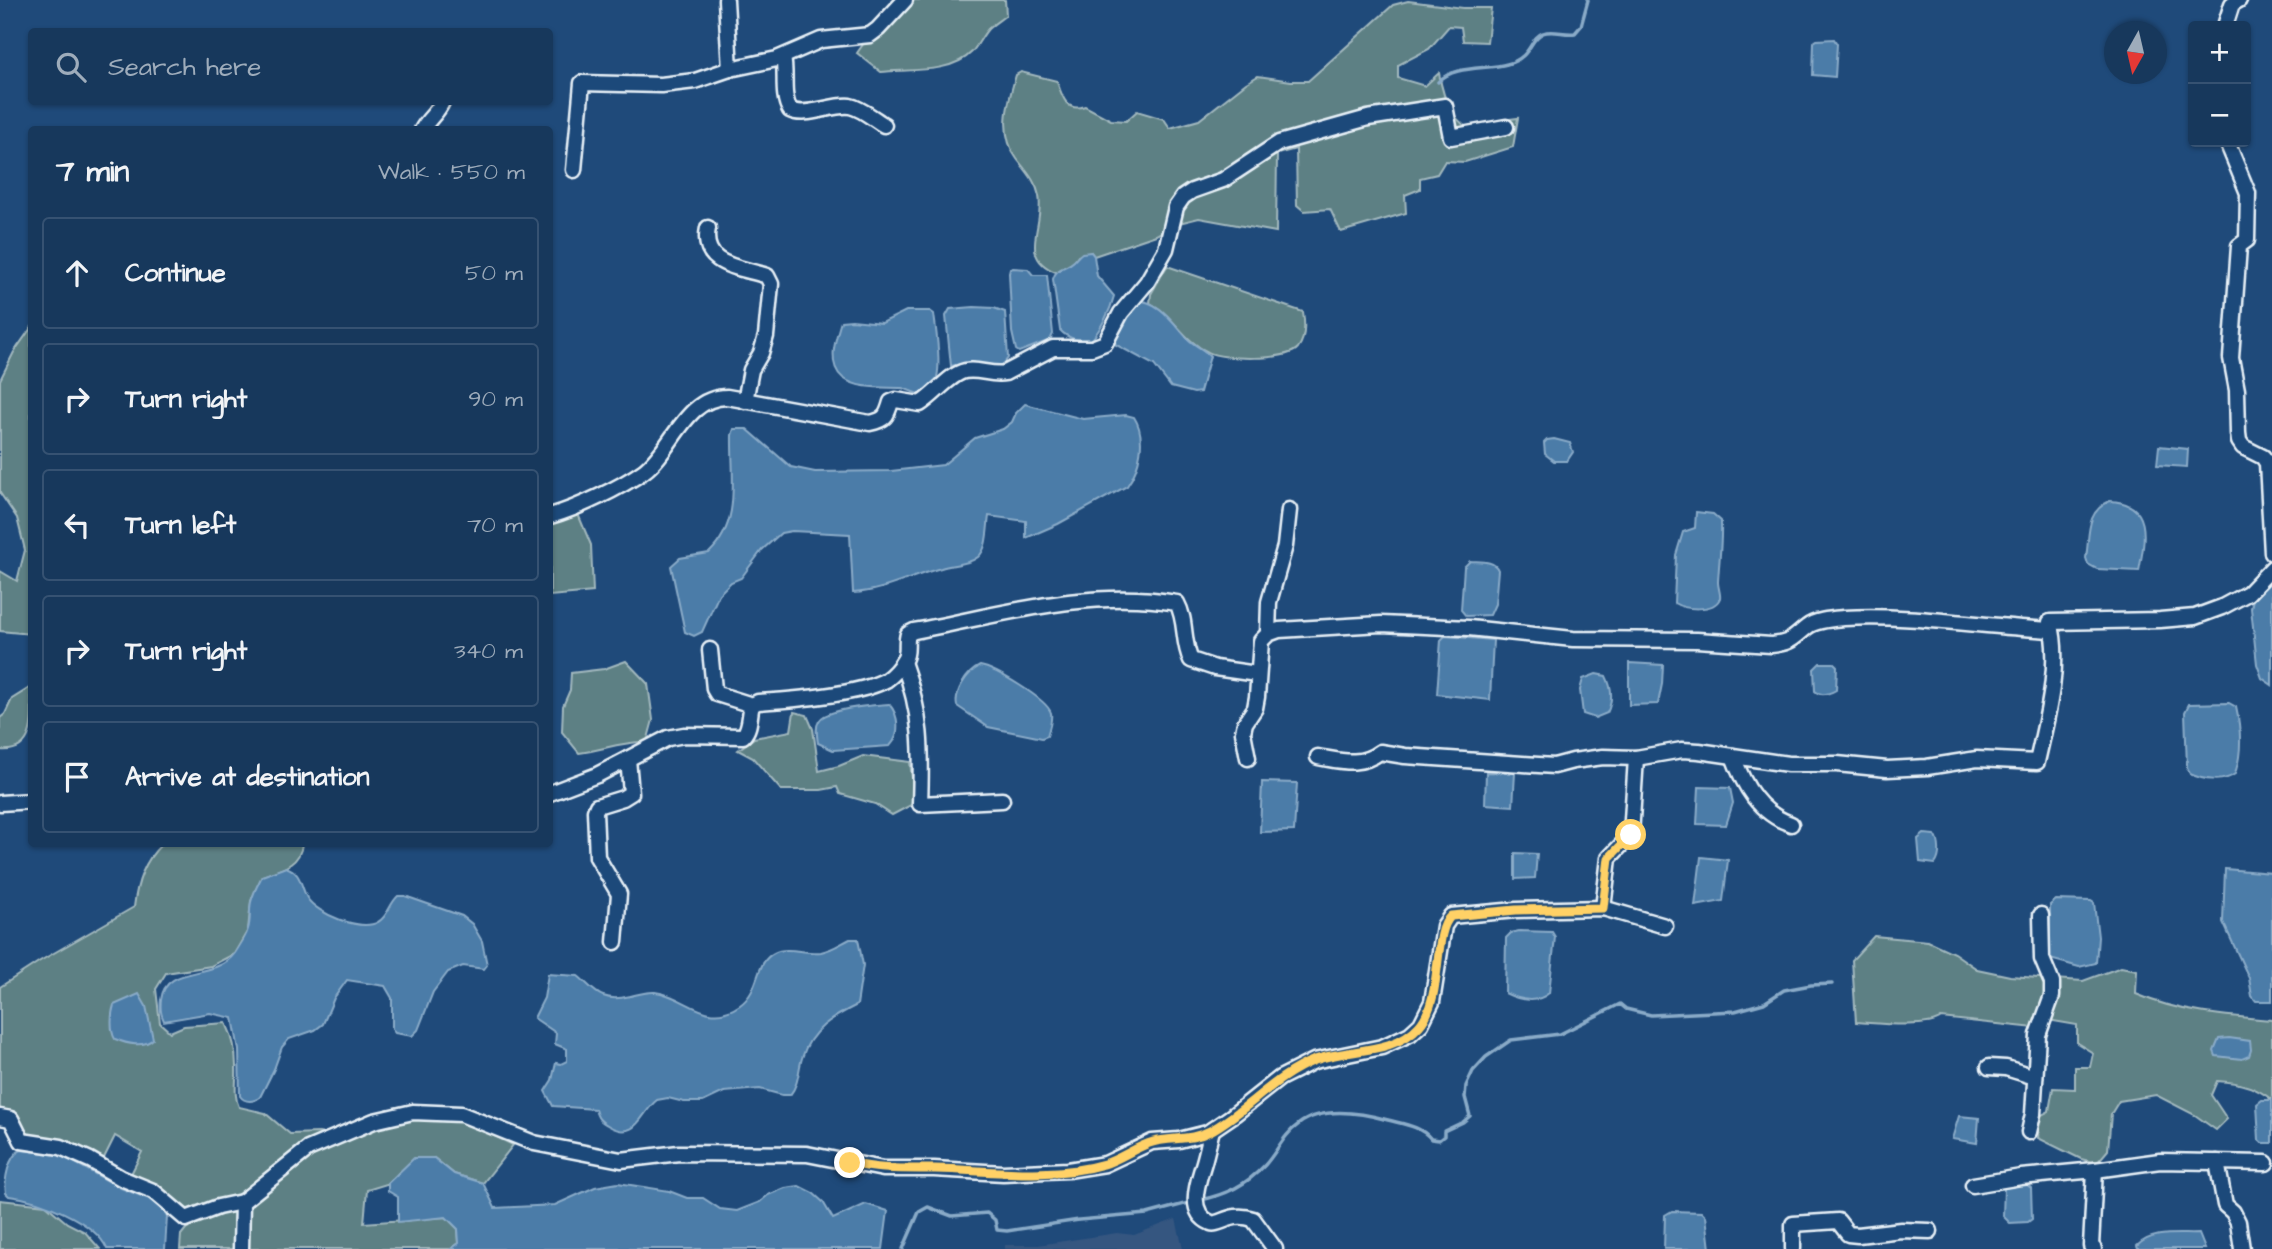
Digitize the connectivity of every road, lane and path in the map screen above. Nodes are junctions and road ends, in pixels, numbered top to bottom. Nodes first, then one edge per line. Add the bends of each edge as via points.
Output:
1 (726, 0) edge
2 (905, 0) edge
3 (2239, 0) edge
4 (2227, 21) edge
5 (783, 57) junction
6 (730, 69) junction
7 (441, 105) edge
8 (884, 125) dead end
9 (425, 126) edge
10 (1506, 127) dead end
11 (2229, 147) edge
12 (574, 170) dead end
13 (708, 228) dead end
14 (746, 401) junction
15 (1289, 510) dead end
16 (553, 515) edge
17 (2272, 553) edge
18 (2272, 568) edge
19 (2052, 630) junction
20 (1268, 634) junction
21 (710, 650) dead end
22 (903, 662) junction
23 (1257, 674) junction
24 (752, 705) junction
25 (1733, 756) junction
26 (1318, 757) dead end
27 (1248, 758) dead end
28 (1636, 758) junction
29 (628, 759) junction
30 (553, 792) edge
31 (1002, 800) dead end
32 (28, 801) edge
33 (0, 803) edge
34 (1791, 824) dead end
35 (1603, 908) junction
36 (2041, 915) dead end
37 (1665, 926) dead end
38 (615, 943) dead end
39 (1989, 1067) dead end
40 (2035, 1077) junction
41 (0, 1117) edge
42 (1212, 1130) junction
43 (2029, 1132) dead end
44 (2217, 1162) junction
45 (2266, 1163) dead end
46 (2095, 1170) junction
47 (1973, 1185) dead end
48 (242, 1202) junction
49 (1930, 1231) dead end
50 (241, 1249) edge
51 (1275, 1249) edge
52 (1793, 1249) edge
53 (2094, 1249) edge
54 (2242, 1249) edge

1 - 6 street
2 - 5 street via 870,34 821,40
3 - 4 street via 2232,4
5 - 6 street
5 - 8 street via 790,110 852,106
6 - 12 street via 678,84 582,83
7 - 9 street
10 - 14 street via 1451,137 1445,106 1368,118 1279,143 1223,180 1183,197 1166,248 1147,282 1121,313 1105,343 1092,348 1053,348 998,374 961,372 920,404 891,402 883,420 870,423
11 - 17 street via 2248,193 2247,240 2239,246 2231,358 2238,433 2243,447 2267,463
13 - 14 street via 706,240 716,258 767,276 771,284 766,336 751,370
14 - 16 street via 717,397 703,402 645,470
15 - 20 street via 1285,546 1269,602
18 - 19 street via 2248,593 2195,617 2050,622
19 - 20 street via 1844,618 1809,625 1797,638 1771,645 1573,639 1381,624
19 - 25 street via 2054,659 2037,762 1977,759 1887,769
20 - 23 street via 1261,641
21 - 24 street via 717,694
22 - 23 street via 908,634 914,631 1060,603 1133,598 1177,603 1191,660
22 - 24 street via 886,680 865,688
22 - 31 street via 920,718 920,804
23 - 27 street via 1255,708 1243,732
24 - 29 street via 743,736 668,738
25 - 28 street via 1682,750
25 - 34 street via 1742,782 1760,805
26 - 28 street via 1354,763 1380,752 1554,766 1604,757
28 - 35 street via 1631,835 1609,858
29 - 30 street
29 - 38 street via 631,793 597,806 595,811 597,857 619,894
32 - 33 street
35 - 37 street
35 - 42 street via 1451,916 1444,926 1432,1002 1410,1034 1382,1047 1314,1061 1280,1078
36 - 40 street via 2042,960 2052,996 2038,1035
39 - 40 street
40 - 43 street
41 - 48 street via 13,1122 22,1141 74,1152 153,1191 186,1219
42 - 48 street via 1195,1137 1152,1142 1105,1164 1003,1174 883,1169 807,1154 679,1153 621,1160 534,1143 461,1114 413,1112 374,1121 308,1149
42 - 51 street via 1195,1193 1197,1209 1215,1224 1236,1215 1253,1219
44 - 45 street
44 - 46 street via 2160,1161
44 - 54 street via 2222,1195 2238,1222
46 - 47 street
46 - 53 street
48 - 50 street
49 - 52 street via 1857,1235 1848,1234 1838,1220 1793,1224

